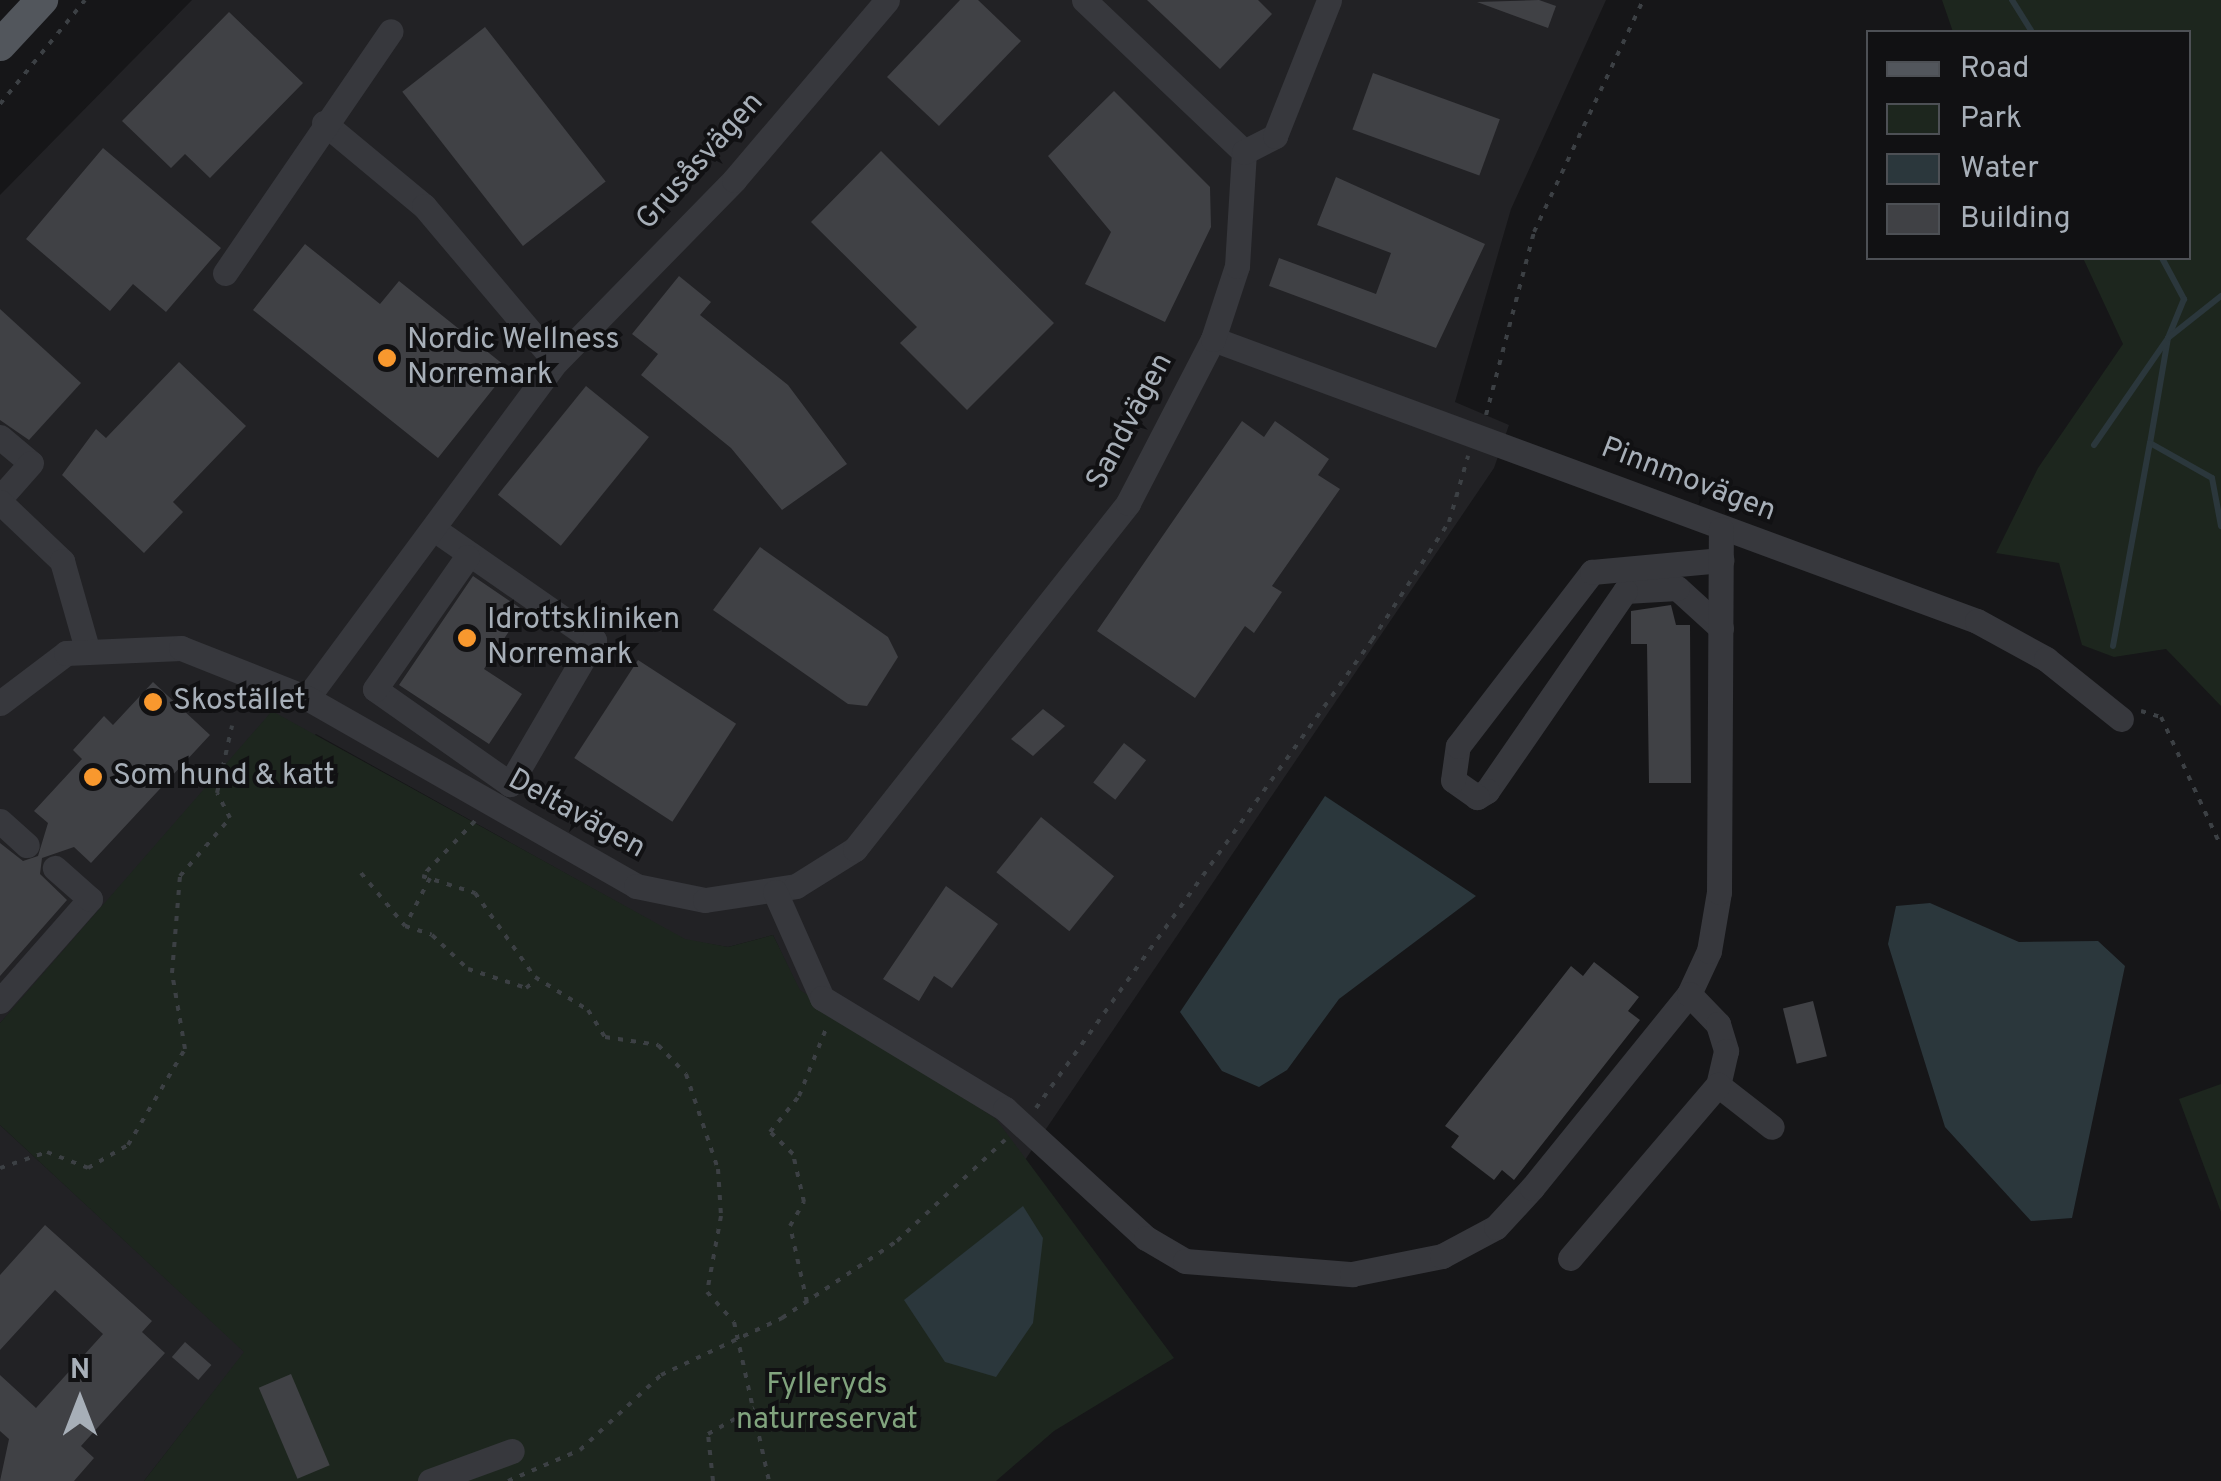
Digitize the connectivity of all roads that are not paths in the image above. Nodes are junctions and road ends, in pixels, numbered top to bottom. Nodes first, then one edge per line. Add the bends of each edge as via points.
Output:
1 (14, 0) edge
2 (42, 0) edge
3 (887, 0) edge
4 (1084, 0) edge
5 (1329, 0) edge
6 (0, 14) edge
7 (391, 31) dead end
8 (0, 45) edge
9 (324, 123) junction
10 (1244, 152) junction
11 (225, 273) dead end
12 (1212, 340) junction
13 (556, 362) junction
14 (0, 436) edge
15 (0, 500) edge
16 (434, 529) junction
17 (1721, 529) junction
18 (467, 557) junction
19 (1721, 560) junction
20 (1721, 628) junction
21 (87, 649) junction
22 (306, 698) junction
23 (0, 703) edge
24 (2121, 718) road end
25 (0, 821) edge
26 (28, 845) dead end
27 (55, 868) dead end
28 (775, 892) junction
29 (1689, 994) junction
30 (0, 1001) edge
31 (1718, 1084) junction
32 (1772, 1127) dead end
33 (1570, 1258) dead end
34 (512, 1451) dead end
35 (430, 1481) edge

1 - 6 main road
2 - 8 main road
3 - 13 street, Grusåsvägen via 734,180
4 - 10 street
5 - 10 street via 1275,136
7 - 9 street
9 - 11 street
9 - 13 street via 424,206
10 - 12 street, Sandvägen via 1237,266
12 - 17 street, Pinnmovägen
12 - 28 street, Sandvägen via 1128,503 855,850
13 - 16 street, Grusåsvägen
14 - 15 street via 30,464
15 - 21 street via 62,561
16 - 18 street
16 - 22 street, Grusåsvägen
17 - 19 street
17 - 24 street, Pinnmovägen via 1977,621 2046,659
18 - 18 street via 594,640 510,784 375,689
19 - 20 street
19 - 20 street via 1592,572 1458,746 1452,780 1477,797 1488,791 1625,592 1677,588
20 - 29 street via 1720,892
21 - 22 street, Deltavägen via 182,648
21 - 23 street, Deltavägen via 46,662
22 - 28 street, Deltavägen via 636,886 704,900
25 - 26 street
27 - 30 street via 90,899
28 - 29 street via 803,972 833,1005 1023,1124 1146,1238 1184,1261 1279,1274 1411,1265 1496,1228
29 - 31 street via 1718,1024 1726,1051
31 - 32 street
31 - 33 street
34 - 35 street

